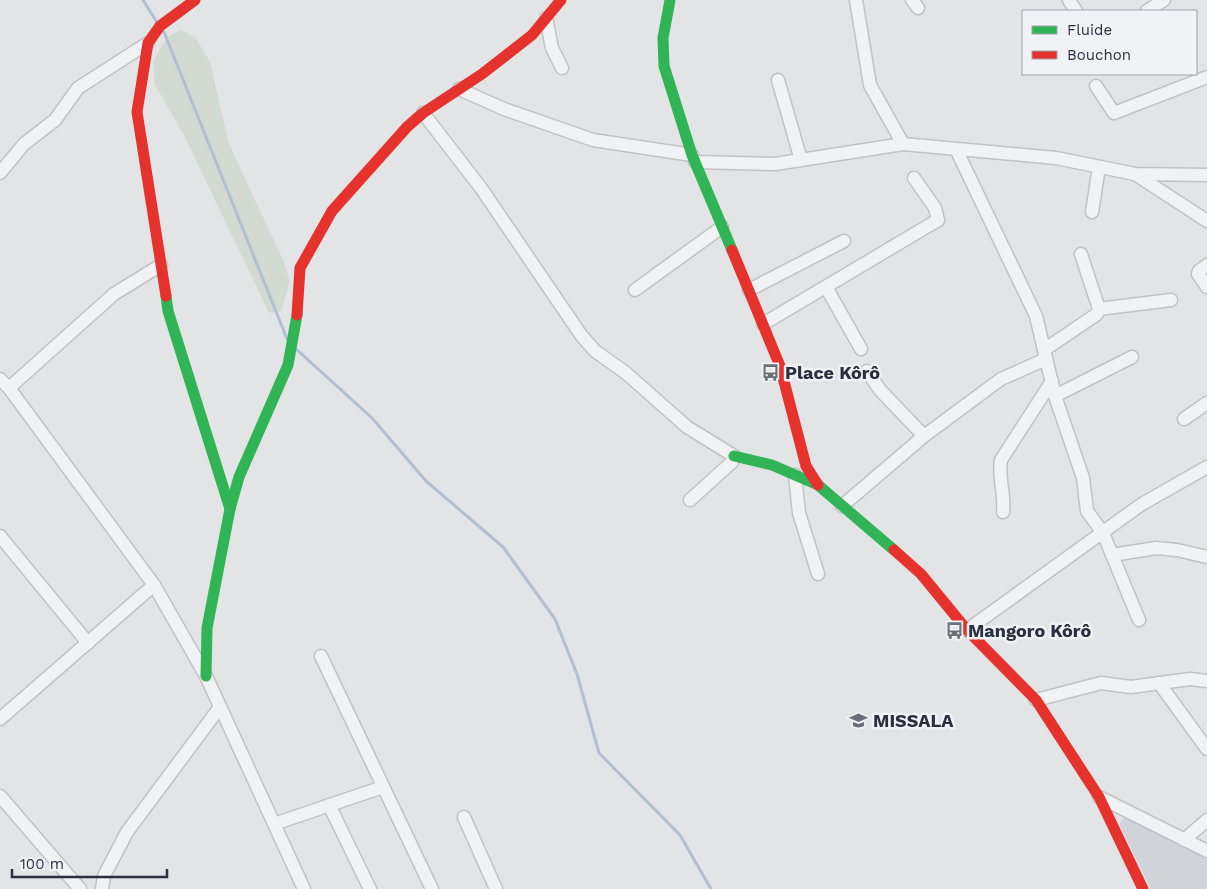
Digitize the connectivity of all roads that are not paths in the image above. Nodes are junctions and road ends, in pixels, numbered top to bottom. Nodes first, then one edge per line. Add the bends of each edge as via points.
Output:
1 (195, 0) edge
2 (562, 0) edge
3 (670, 0) edge
4 (856, 0) edge
5 (1164, 0) edge
6 (1149, 10) edge
7 (546, 18) junction
8 (148, 43) junction
9 (562, 68) dead end
10 (1207, 78) edge
11 (778, 80) dead end
12 (1096, 86) dead end
13 (459, 89) junction
14 (424, 112) junction
15 (903, 144) junction
16 (956, 149) junction
17 (694, 159) junction
18 (801, 160) junction
19 (1099, 167) junction
20 (0, 173) edge
21 (1135, 174) junction
22 (1207, 175) edge
23 (914, 178) dead end
24 (1092, 212) dead end
25 (1205, 216) edge
26 (722, 227) junction
27 (844, 241) dead end
28 (1081, 254) dead end
29 (161, 265) junction
30 (1207, 265) edge
31 (826, 286) junction
32 (1207, 287) edge
33 (635, 290) dead end
34 (749, 290) junction
35 (1171, 300) dead end
36 (1099, 309) junction
37 (763, 324) junction
38 (861, 349) dead end
39 (1045, 354) junction
40 (1132, 357) dead end
41 (867, 371) dead end
42 (1052, 381) junction
43 (5, 384) edge
44 (1055, 396) junction
45 (1207, 403) edge
46 (1184, 419) dead end
47 (924, 436) junction
48 (734, 456) junction
49 (1207, 467) edge
50 (795, 475) junction
51 (818, 485) junction
52 (690, 500) dead end
53 (842, 506) junction
54 (230, 509) junction
55 (1003, 512) dead end
56 (1104, 533) junction
57 (0, 536) edge
58 (1112, 555) junction
59 (1207, 557) edge
60 (818, 574) dead end
61 (154, 585) junction
62 (1139, 620) dead end
63 (967, 630) junction
64 (88, 642) junction
65 (321, 656) dead end
66 (206, 676) junction
67 (1207, 681) edge
68 (1159, 683) junction
69 (1036, 700) junction
70 (220, 707) junction
71 (0, 719) edge
72 (1207, 749) edge
73 (383, 787) junction
74 (0, 796) edge
75 (1100, 796) junction
76 (330, 805) junction
77 (464, 817) dead end
78 (1207, 820) edge
79 (274, 824) junction
80 (1184, 840) junction
81 (1207, 851) edge
82 (80, 889) edge
83 (102, 889) edge
84 (304, 889) edge
85 (370, 889) edge
86 (432, 889) edge
87 (496, 889) edge
88 (1143, 889) edge

1 - 8 street via 160,26
2 - 7 street
3 - 17 street via 663,38 664,66
4 - 15 street via 870,84
5 - 6 street
7 - 9 street via 552,48
7 - 13 street via 532,35
8 - 20 street via 78,88 55,120 24,144
8 - 29 street via 137,112
10 - 12 street via 1114,113
11 - 18 street
13 - 14 street
13 - 17 street via 504,109 593,140
14 - 48 street via 482,188 581,335 687,427
14 - 54 street via 332,211 300,268 296,325 288,366 239,477
15 - 16 street
15 - 18 street
16 - 19 street via 1056,158
16 - 39 street via 1036,316
17 - 18 street via 749,165
17 - 26 street
19 - 21 street
19 - 24 street
21 - 22 street
21 - 25 street
23 - 31 street via 938,220
26 - 33 street
26 - 34 street
27 - 34 street
28 - 36 street
29 - 43 street via 114,294
29 - 54 street via 168,312
30 - 32 street via 1198,274
31 - 37 street
31 - 38 street
34 - 37 street
35 - 36 street
36 - 39 street
37 - 51 street via 780,366 806,466
39 - 42 street
39 - 47 street via 1001,379
40 - 44 street
41 - 47 street via 880,390
42 - 44 street
42 - 55 street via 1001,460 999,471 1005,498
43 - 61 street
44 - 56 street via 1083,478 1087,511
45 - 46 street
47 - 53 street
48 - 50 street via 763,462
48 - 52 street via 732,462
49 - 56 street via 1142,504
50 - 51 street
50 - 60 street via 799,513
51 - 53 street
53 - 63 street via 921,574
54 - 66 street via 207,628
56 - 58 street
56 - 63 street
57 - 64 street
58 - 59 street via 1156,548
58 - 62 street
61 - 64 street
61 - 66 street
63 - 69 street
64 - 71 street
65 - 73 street
66 - 70 street
67 - 68 street via 1190,679
68 - 69 street via 1131,687 1101,683
68 - 72 street
69 - 75 street
70 - 79 street
70 - 83 street via 128,832 104,876
73 - 76 street
73 - 86 street
74 - 82 street
75 - 80 street
75 - 88 street
76 - 79 street
76 - 85 street
77 - 87 street
78 - 80 street
79 - 84 street
80 - 81 street

